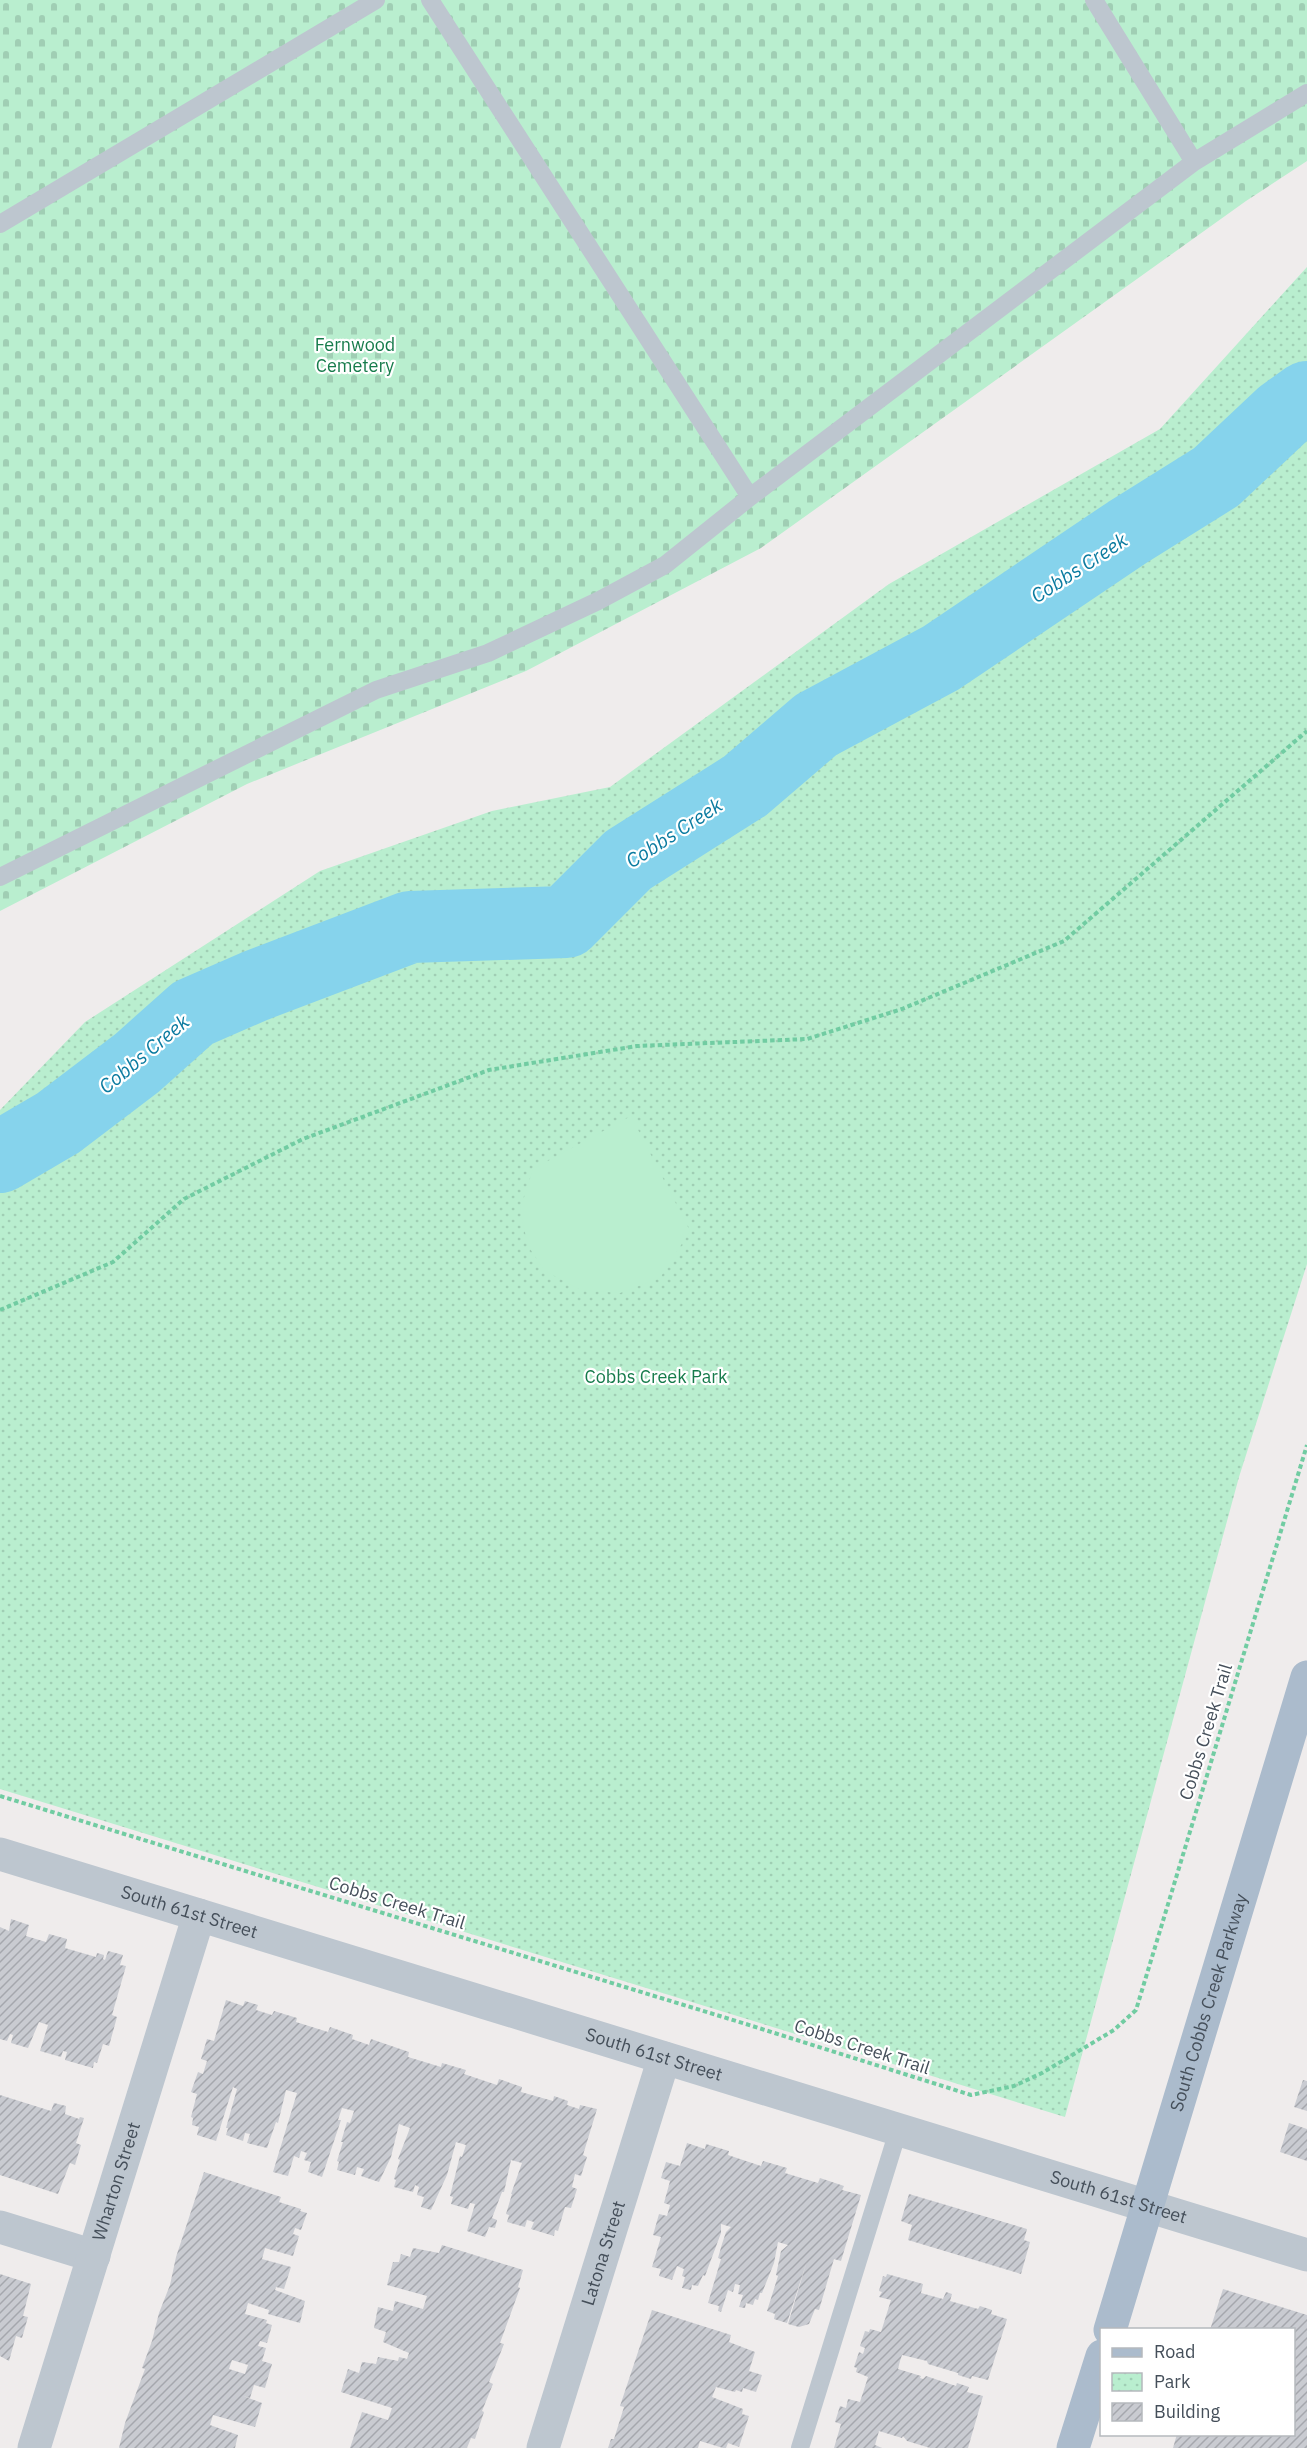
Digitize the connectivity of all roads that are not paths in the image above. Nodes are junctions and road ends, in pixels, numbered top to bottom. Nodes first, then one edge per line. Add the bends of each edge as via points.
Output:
1 (376, 0) edge
2 (430, 0) edge
3 (1094, 0) edge
4 (1307, 93) edge
5 (1194, 162) junction
6 (0, 224) edge
7 (750, 497) junction
8 (0, 877) edge
9 (1307, 1677) edge
10 (0, 1854) edge
11 (199, 1915) junction
12 (664, 2058) junction
13 (898, 2130) junction
14 (1147, 2208) junction
15 (0, 2227) edge
16 (1307, 2255) edge
17 (94, 2256) junction
18 (1111, 2328) edge
19 (1100, 2359) edge
20 (34, 2448) edge
21 (543, 2448) edge
22 (800, 2448) edge
23 (1073, 2448) edge

1 - 6 lane
2 - 7 lane
3 - 5 lane
4 - 5 lane
5 - 7 lane
7 - 8 lane via 665,566 598,601 488,652 376,690
9 - 14 main road, South Cobbs Creek Parkway
10 - 11 street, South 61st Street
11 - 12 street, South 61st Street
11 - 17 street, Wharton Street
12 - 13 street, South 61st Street
12 - 21 street, Latona Street
13 - 14 street, South 61st Street
13 - 22 lane
14 - 16 street, South 61st Street
14 - 18 main road, South Cobbs Creek Parkway
15 - 17 street
17 - 20 street, Wharton Street
19 - 23 main road

